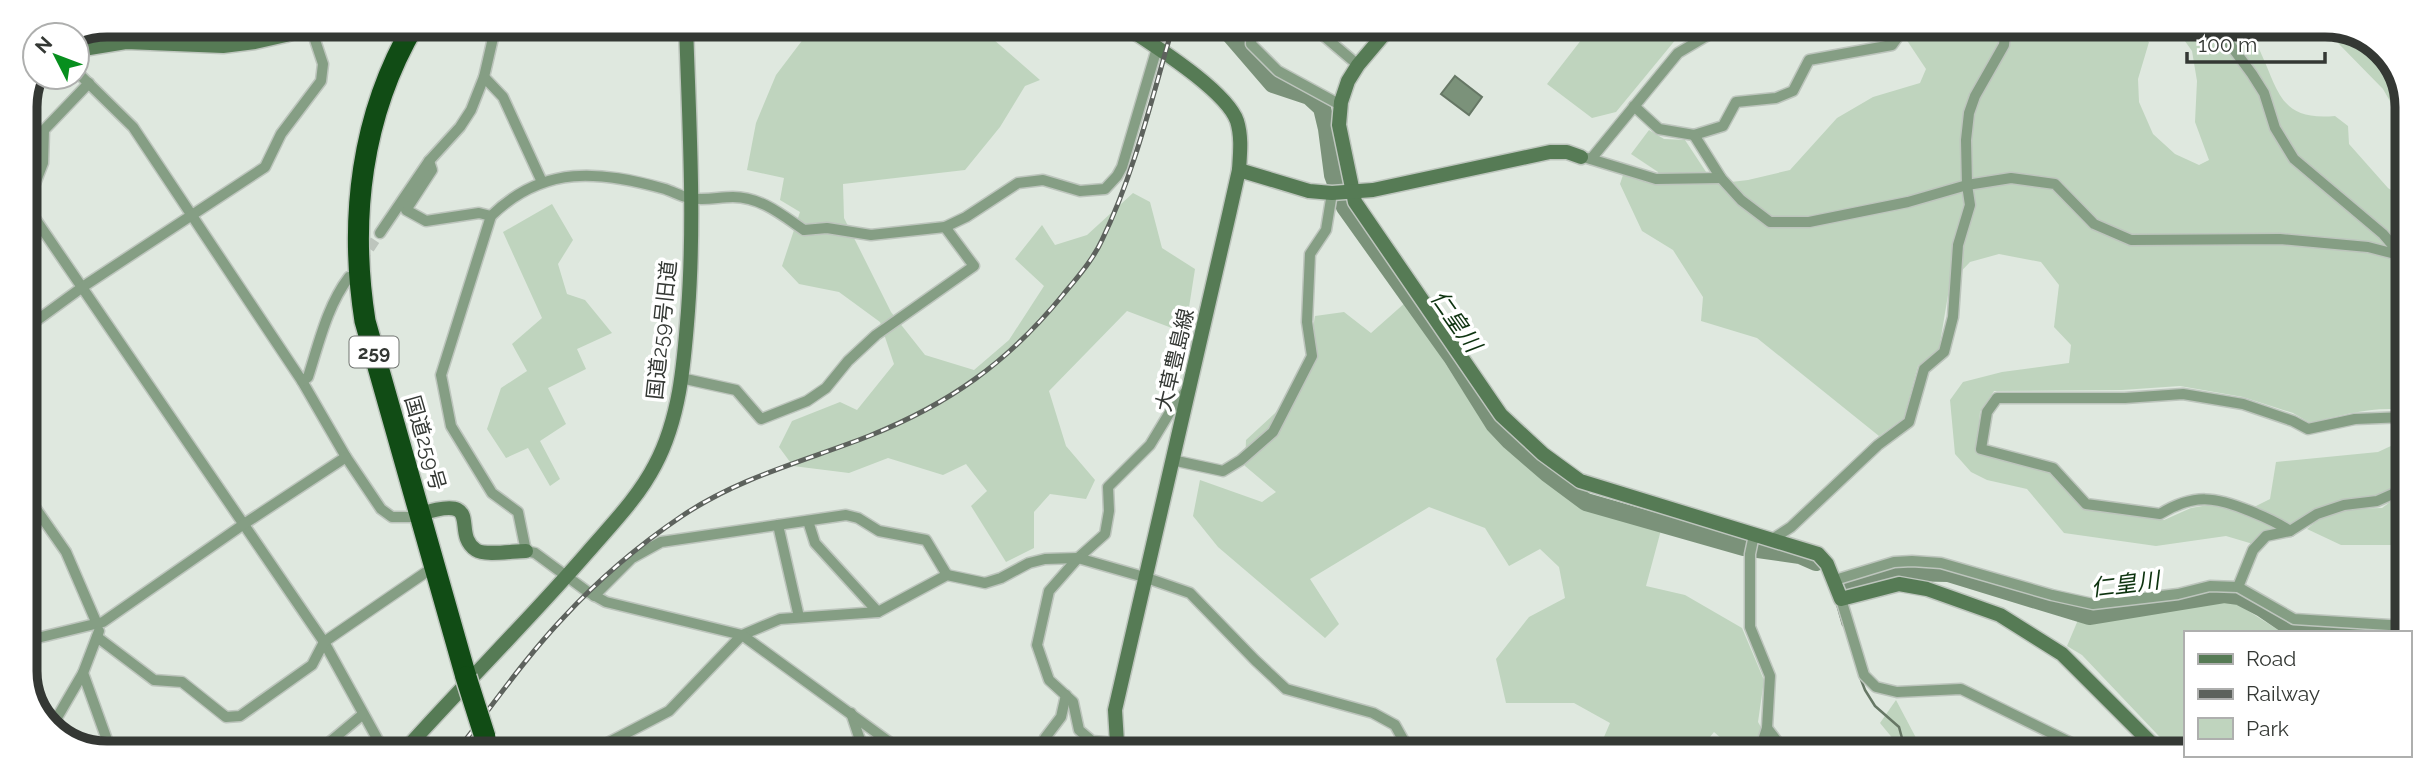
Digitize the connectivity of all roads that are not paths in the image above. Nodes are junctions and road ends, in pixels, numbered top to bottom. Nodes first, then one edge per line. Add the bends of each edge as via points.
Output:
1 (272, 37) edge
2 (315, 37) edge
3 (408, 37) edge
4 (493, 37) edge
5 (686, 37) edge
6 (1141, 37) edge
7 (1251, 37) edge
8 (1325, 37) edge
9 (1382, 37) edge
10 (1705, 37) edge
11 (1896, 37) edge
12 (2005, 37) edge
13 (2223, 37) edge
14 (91, 47) edge
15 (1157, 48) junction
16 (1358, 65) junction
17 (484, 77) junction
18 (91, 85) edge
19 (81, 91) edge
20 (1341, 102) junction
21 (1634, 106) junction
22 (1694, 135) junction
23 (1586, 158) junction
24 (429, 161) junction
25 (1238, 170) junction
26 (1721, 178) junction
27 (37, 179) edge
28 (542, 182) junction
29 (1967, 185) junction
30 (1352, 192) junction
31 (1332, 193) junction
32 (692, 199) junction
33 (191, 216) junction
34 (491, 216) junction
35 (37, 221) edge
36 (945, 227) junction
37 (380, 233) tunnel mouth
38 (2395, 247) edge
39 (2395, 254) edge
40 (349, 278) dead end
41 (84, 286) junction
42 (37, 320) edge
43 (681, 378) junction
44 (302, 381) junction
45 (1191, 386) junction
46 (2395, 417) edge
47 (345, 457) junction
48 (1172, 460) junction
49 (2395, 493) edge
50 (37, 510) edge
51 (420, 514) junction
52 (808, 520) junction
53 (244, 524) junction
54 (778, 525) junction
55 (2290, 531) junction
56 (1754, 536) junction
57 (1770, 540) junction
58 (526, 551) junction
59 (1078, 558) junction
60 (435, 566) junction
61 (947, 575) junction
62 (567, 577) junction
63 (1144, 577) junction
64 (1835, 580) junction
65 (2238, 587) junction
66 (594, 596) junction
67 (1841, 599) junction
68 (878, 612) junction
69 (799, 617) junction
70 (100, 623) junction
71 (2395, 625) edge
72 (742, 635) junction
73 (97, 637) junction
74 (37, 638) edge
75 (324, 642) junction
76 (83, 673) junction
77 (1066, 695) junction
78 (850, 713) junction
79 (362, 715) junction
80 (56, 720) edge
81 (1767, 728) junction
82 (107, 741) edge
83 (331, 741) edge
84 (378, 741) edge
85 (413, 741) edge
86 (486, 741) edge
87 (612, 741) edge
88 (860, 741) edge
89 (888, 741) edge
90 (1044, 741) edge
91 (1092, 741) edge
92 (1117, 741) edge
93 (1404, 741) edge
94 (1763, 741) edge
95 (1777, 741) edge
96 (2067, 741) edge
97 (2149, 741) edge

1 - 14 street via 223,46 126,41
2 - 33 street via 323,64 321,80 281,134 265,167
3 - 51 highway, 国道259号 / 259 via 388,75 369,132 358,246 365,321
4 - 17 street
5 - 32 street, 国道259号旧道
6 - 15 street, 大草豊島線
7 - 20 street via 1251,44 1278,71
8 - 16 street
9 - 16 street
10 - 21 street via 1678,53
11 - 22 street via 1892,45 1809,60 1793,91 1776,98 1736,102 1723,126
12 - 29 street via 1969,113
13 - 38 street via 2264,93 2275,128 2294,159
15 - 25 street, 大草豊島線 via 1228,106 1237,121
15 - 36 street via 1122,167 1105,189 1080,191 1043,180 1018,183
16 - 20 street
17 - 24 street via 460,127
17 - 28 street via 503,97
18 - 33 street via 133,127
19 - 27 street via 44,130 43,163
20 - 30 street via 1339,125
21 - 22 street via 1659,129
21 - 23 street
22 - 26 street
23 - 26 street via 1656,179
23 - 30 street via 1550,152
24 - 34 street via 432,170 406,210 426,221
24 - 37 street
25 - 31 street via 1309,191
25 - 45 street, 大草豊島線
26 - 29 street via 1770,222 1809,222
28 - 32 street via 602,175
28 - 34 street
29 - 39 street via 2011,178 2054,184 2094,224 2131,240 2280,239
29 - 57 street via 1970,205 1958,245 1953,317 1944,352 1924,369 1909,422 1791,527
30 - 31 street
30 - 56 street via 1501,415 1543,454 1580,481
31 - 48 street via 1326,230 1310,254 1307,322 1312,356 1273,432 1223,471
32 - 36 street via 747,198 770,206 804,230 827,228 871,235
32 - 43 street, 国道259号旧道 via 692,257
33 - 41 street
33 - 44 street
34 - 58 street via 441,375 451,426 492,493 517,512
35 - 41 street
36 - 43 street via 974,266 876,335 826,388 807,401 761,419 736,390
40 - 44 street via 339,291 308,377
41 - 42 street
41 - 53 street
43 - 62 street, 国道259号旧道 via 656,464
44 - 47 street
45 - 48 street, 大草豊島線
45 - 59 street via 1150,445 1108,486 1105,534
46 - 55 street via 2355,419 2308,429 2243,404 2183,394 1997,398 1987,412 1981,449 2053,468 2086,504 2161,514 2198,499 2221,499
47 - 51 street via 381,509 392,517
47 - 53 street
48 - 63 street, 大草豊島線
49 - 55 street via 2317,514
50 - 70 street via 66,552
51 - 58 street via 451,507 463,517 467,540 476,550
51 - 60 highway, 国道259号 / 259
52 - 54 street
52 - 61 street via 846,515 879,531 926,540
52 - 68 street via 815,543
53 - 70 street
53 - 75 street
54 - 66 street via 661,542 632,558
54 - 69 street
55 - 65 street via 2266,536 2253,550
56 - 57 street
56 - 81 street via 1750,627 1770,676
57 - 64 street via 1818,554
58 - 62 street
59 - 61 street via 1037,561 985,583
59 - 63 street
59 - 77 street via 1049,591 1037,645 1049,680
60 - 75 street
60 - 86 highway, 国道259号 / 259, bridge
61 - 68 street
62 - 66 street
62 - 85 street, 国道259号旧道
63 - 92 street, 大草豊島線 via 1115,710
63 - 93 street via 1190,593 1286,689 1373,713 1395,725
64 - 65 street via 1912,561 1941,564 2093,604 2210,586
64 - 67 street
65 - 71 street via 2294,619
66 - 72 street
67 - 96 street via 1864,675 1876,687 1897,692 1961,689
67 - 97 street via 1899,584 2000,615 2062,654
68 - 69 street
69 - 72 street via 780,619
70 - 73 street
70 - 74 street
72 - 78 street
72 - 87 street via 670,711
73 - 75 street via 154,680 182,682 226,717 240,716 312,665
73 - 76 street
75 - 79 street
76 - 80 street
76 - 82 street
77 - 90 street via 1061,717
77 - 91 street via 1073,702 1079,730
78 - 88 street
78 - 89 street
79 - 83 street
79 - 84 street
81 - 94 street
81 - 95 street

